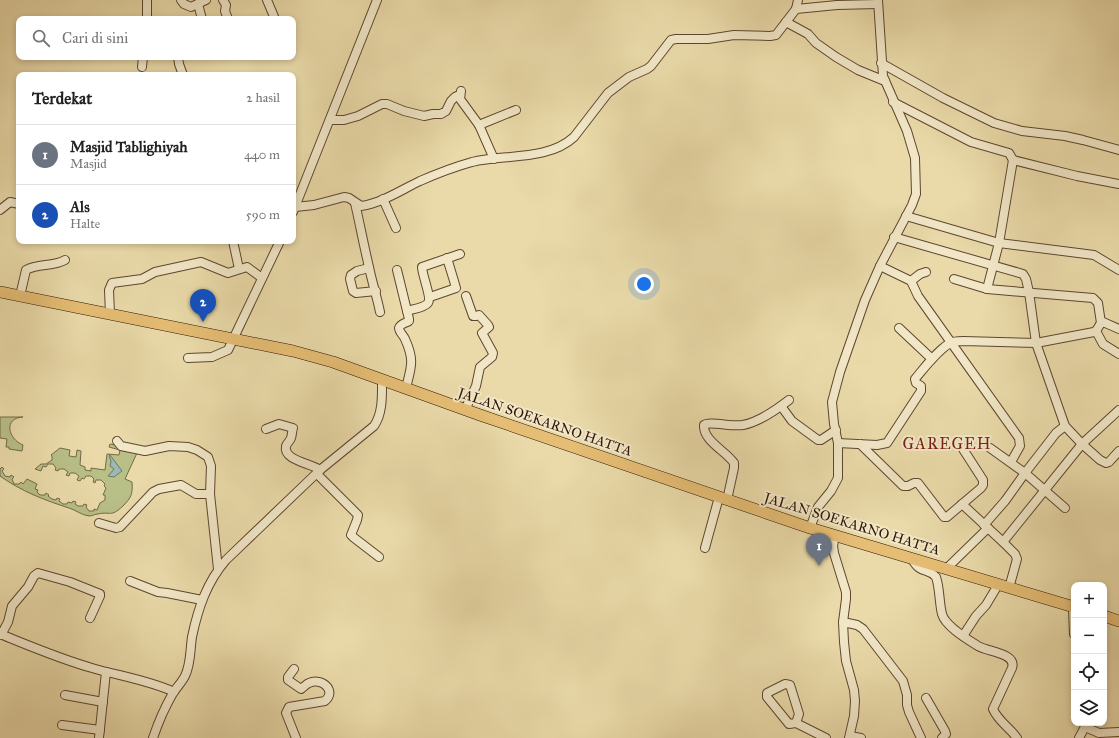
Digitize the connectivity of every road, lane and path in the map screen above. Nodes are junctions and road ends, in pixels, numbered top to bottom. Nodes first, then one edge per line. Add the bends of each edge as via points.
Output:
1 (148, 0) edge
2 (181, 0) edge
3 (206, 0) edge
4 (223, 0) edge
5 (267, 0) edge
6 (377, 0) edge
7 (798, 0) edge
8 (878, 2) edge
9 (198, 4) junction
10 (796, 9) junction
11 (146, 16) edge
12 (201, 16) edge
13 (227, 16) edge
14 (274, 16) edge
15 (786, 22) junction
16 (143, 60) edge
17 (178, 60) edge
18 (881, 63) junction
19 (142, 67) dead end
20 (182, 72) edge
21 (885, 81) junction
22 (893, 102) junction
23 (516, 110) dead end
24 (330, 120) junction
25 (479, 125) junction
26 (1119, 150) edge
27 (494, 159) junction
28 (1013, 160) junction
29 (1119, 184) edge
30 (302, 190) junction
31 (296, 191) edge
32 (383, 199) junction
33 (16, 203) edge
34 (355, 203) junction
35 (296, 204) edge
36 (296, 209) edge
37 (0, 210) edge
38 (906, 216) junction
39 (396, 228) dead end
40 (894, 237) junction
41 (999, 243) junction
42 (234, 244) edge
43 (279, 244) edge
44 (460, 254) dead end
45 (447, 258) junction
46 (65, 260) dead end
47 (880, 266) junction
48 (992, 266) junction
49 (369, 268) junction
50 (239, 269) junction
51 (397, 270) dead end
52 (1119, 270) edge
53 (926, 272) dead end
54 (262, 278) junction
55 (954, 279) dead end
56 (911, 281) junction
57 (987, 289) junction
58 (376, 291) junction
59 (0, 292) edge
60 (1029, 292) junction
61 (20, 296) junction
62 (466, 296) dead end
63 (430, 297) junction
64 (407, 311) junction
65 (380, 312) dead end
66 (110, 314) junction
67 (1101, 323) junction
68 (899, 328) dead end
69 (1119, 329) edge
70 (1096, 331) junction
71 (232, 340) junction
72 (950, 343) junction
73 (1036, 344) junction
74 (1119, 354) edge
75 (188, 358) dead end
76 (932, 359) junction
77 (382, 380) junction
78 (406, 388) junction
79 (789, 400) dead end
80 (781, 406) junction
81 (465, 410) junction
82 (1119, 410) edge
83 (1065, 426) junction
84 (266, 429) dead end
85 (836, 430) junction
86 (117, 441) dead end
87 (838, 444) junction
88 (860, 444) junction
89 (1082, 444) junction
90 (990, 448) dead end
91 (963, 449) dead end
92 (1119, 451) edge
93 (1011, 462) junction
94 (318, 472) junction
95 (1025, 473) junction
96 (1044, 489) junction
97 (210, 494) junction
98 (723, 499) junction
99 (962, 504) junction
100 (1065, 508) dead end
101 (99, 523) dead end
102 (986, 526) junction
103 (810, 528) junction
104 (834, 535) junction
105 (1003, 542) junction
106 (705, 548) dead end
107 (379, 558) dead end
108 (912, 559) junction
109 (218, 569) junction
110 (946, 569) junction
111 (130, 581) dead end
112 (1003, 586) junction
113 (202, 600) junction
114 (1071, 606) edge
115 (1107, 617) edge
116 (90, 618) dead end
117 (1119, 621) edge
118 (843, 622) junction
119 (0, 634) edge
120 (963, 636) junction
121 (294, 669) dead end
122 (106, 672) junction
123 (174, 692) junction
124 (65, 695) dead end
125 (926, 698) dead end
126 (103, 702) junction
127 (796, 723) junction
128 (62, 725) dead end
129 (1085, 726) edge
130 (1088, 726) edge
131 (1119, 732) edge
132 (100, 734) edge
133 (850, 737) edge
134 (153, 738) edge
135 (296, 738) edge
136 (826, 738) edge
137 (861, 738) edge
138 (921, 738) edge
139 (942, 738) edge
140 (1017, 738) edge
141 (1079, 738) edge

1 - 11 street
2 - 9 street via 191,7
3 - 9 street
4 - 13 street
5 - 14 street
6 - 24 street
7 - 10 street
8 - 10 street
8 - 18 street
9 - 12 street
10 - 15 street
15 - 21 street via 808,34 836,57
15 - 27 street via 776,35 770,36 734,35 708,40 671,40 647,69 629,76 608,94 568,142 534,154
16 - 19 street
17 - 20 street
18 - 21 street
18 - 26 street via 969,112 1005,127 1071,137
21 - 22 street
22 - 28 street via 971,142 1009,153
22 - 38 street via 907,131 915,158 916,194
23 - 25 street
24 - 25 street via 358,116 382,104 424,116 441,114 460,93 460,99
24 - 30 street
25 - 27 street
27 - 32 street via 472,162 435,175
28 - 29 street
28 - 41 street
30 - 31 street
30 - 35 street
32 - 34 street via 361,206
32 - 39 street
33 - 37 street via 10,202
34 - 36 street via 344,197
34 - 49 street
38 - 40 street
38 - 41 street
40 - 47 street
40 - 48 street
41 - 48 street
41 - 52 street via 1094,255
42 - 50 street
43 - 54 street
44 - 45 street
45 - 63 street via 422,266
45 - 63 street via 456,288
46 - 61 street via 58,264 47,264 26,270
47 - 56 street
47 - 85 street via 857,322 835,390 832,402
48 - 57 street
48 - 60 street via 1023,274
49 - 58 street
49 - 58 street via 357,271 351,276 353,291
50 - 54 street via 247,266
50 - 66 street via 228,273 201,262 155,272 142,279 114,282 109,290
51 - 64 street
53 - 56 street
54 - 71 street
55 - 57 street
56 - 72 street via 918,296
57 - 60 street
58 - 65 street
59 - 61 highway, JALAN SOEKARNO HATTA
60 - 67 street via 1093,298 1098,303
60 - 73 street
61 - 66 highway, JALAN SOEKARNO HATTA
62 - 81 street via 473,316 480,315 488,325 482,333 494,353 480,367 476,386
63 - 64 street via 426,305
64 - 78 street via 409,321 399,328 405,337 412,366
66 - 71 highway, JALAN SOEKARNO HATTA
67 - 69 street via 1105,322
67 - 70 street
68 - 76 street
70 - 73 street
70 - 74 street via 1103,344
71 - 75 street via 226,352 212,357
71 - 77 highway, JALAN SOEKARNO HATTA via 313,356
72 - 73 street via 963,341
72 - 76 street
72 - 93 street via 1018,438 1020,446
73 - 83 street
76 - 88 street via 915,378 916,383 921,386 921,391 890,440 881,445
77 - 78 highway, JALAN SOEKARNO HATTA
77 - 94 street via 382,401 377,421
78 - 81 highway, JALAN SOEKARNO HATTA
79 - 80 street
80 - 85 street via 792,421 818,440 824,439
80 - 98 street via 744,425 704,425 704,432 709,439 734,465
81 - 98 highway, JALAN SOEKARNO HATTA
82 - 89 street
83 - 89 street
83 - 95 street via 1056,433
84 - 94 street via 279,424 293,428 286,447 288,453 293,459 311,465
85 - 87 street
86 - 97 street via 121,446 145,451 178,445 197,450 208,457 211,466
87 - 88 street
87 - 103 street via 838,478 818,507
88 - 99 street via 903,486 918,483 944,517
89 - 92 street via 1106,463
89 - 96 street
90 - 93 street
91 - 99 street via 983,482 981,488
93 - 95 street
94 - 107 street via 358,514 352,537
94 - 109 street
95 - 96 street
95 - 102 street
96 - 100 street
96 - 105 street
97 - 101 street via 196,494 181,485 159,489 118,528
97 - 109 street
98 - 103 highway, JALAN SOEKARNO HATTA
98 - 106 street
99 - 102 street
102 - 105 street
102 - 110 street
103 - 104 highway, JALAN SOEKARNO HATTA
104 - 108 highway, JALAN SOEKARNO HATTA
104 - 118 street via 834,553 846,592
105 - 112 street via 1017,559
108 - 110 highway, JALAN SOEKARNO HATTA
108 - 120 street via 917,567 931,572 936,577 944,619
109 - 113 street
110 - 112 highway, JALAN SOEKARNO HATTA
111 - 113 street via 158,592
112 - 114 highway, JALAN SOEKARNO HATTA
112 - 120 street via 976,616
113 - 123 street via 192,638 188,667
115 - 117 highway
116 - 119 street via 100,594 38,573 14,603 8,622
118 - 133 street via 846,661 855,701
118 - 138 street via 863,629 902,681 909,712
119 - 122 street via 66,660
120 - 140 street via 978,646 1007,656 1014,663 993,709
121 - 135 street via 288,677 289,682 301,689 309,683 318,681 325,684 329,690 325,701 288,707 286,713
122 - 123 street via 154,684
122 - 126 street
123 - 134 street
124 - 126 street
125 - 139 street via 945,731 946,734
126 - 132 street
127 - 127 street via 787,723 767,698 767,694 785,684 790,685 799,714
127 - 136 street
128 - 132 street
129 - 141 street
130 - 131 street via 1099,733
133 - 137 street

